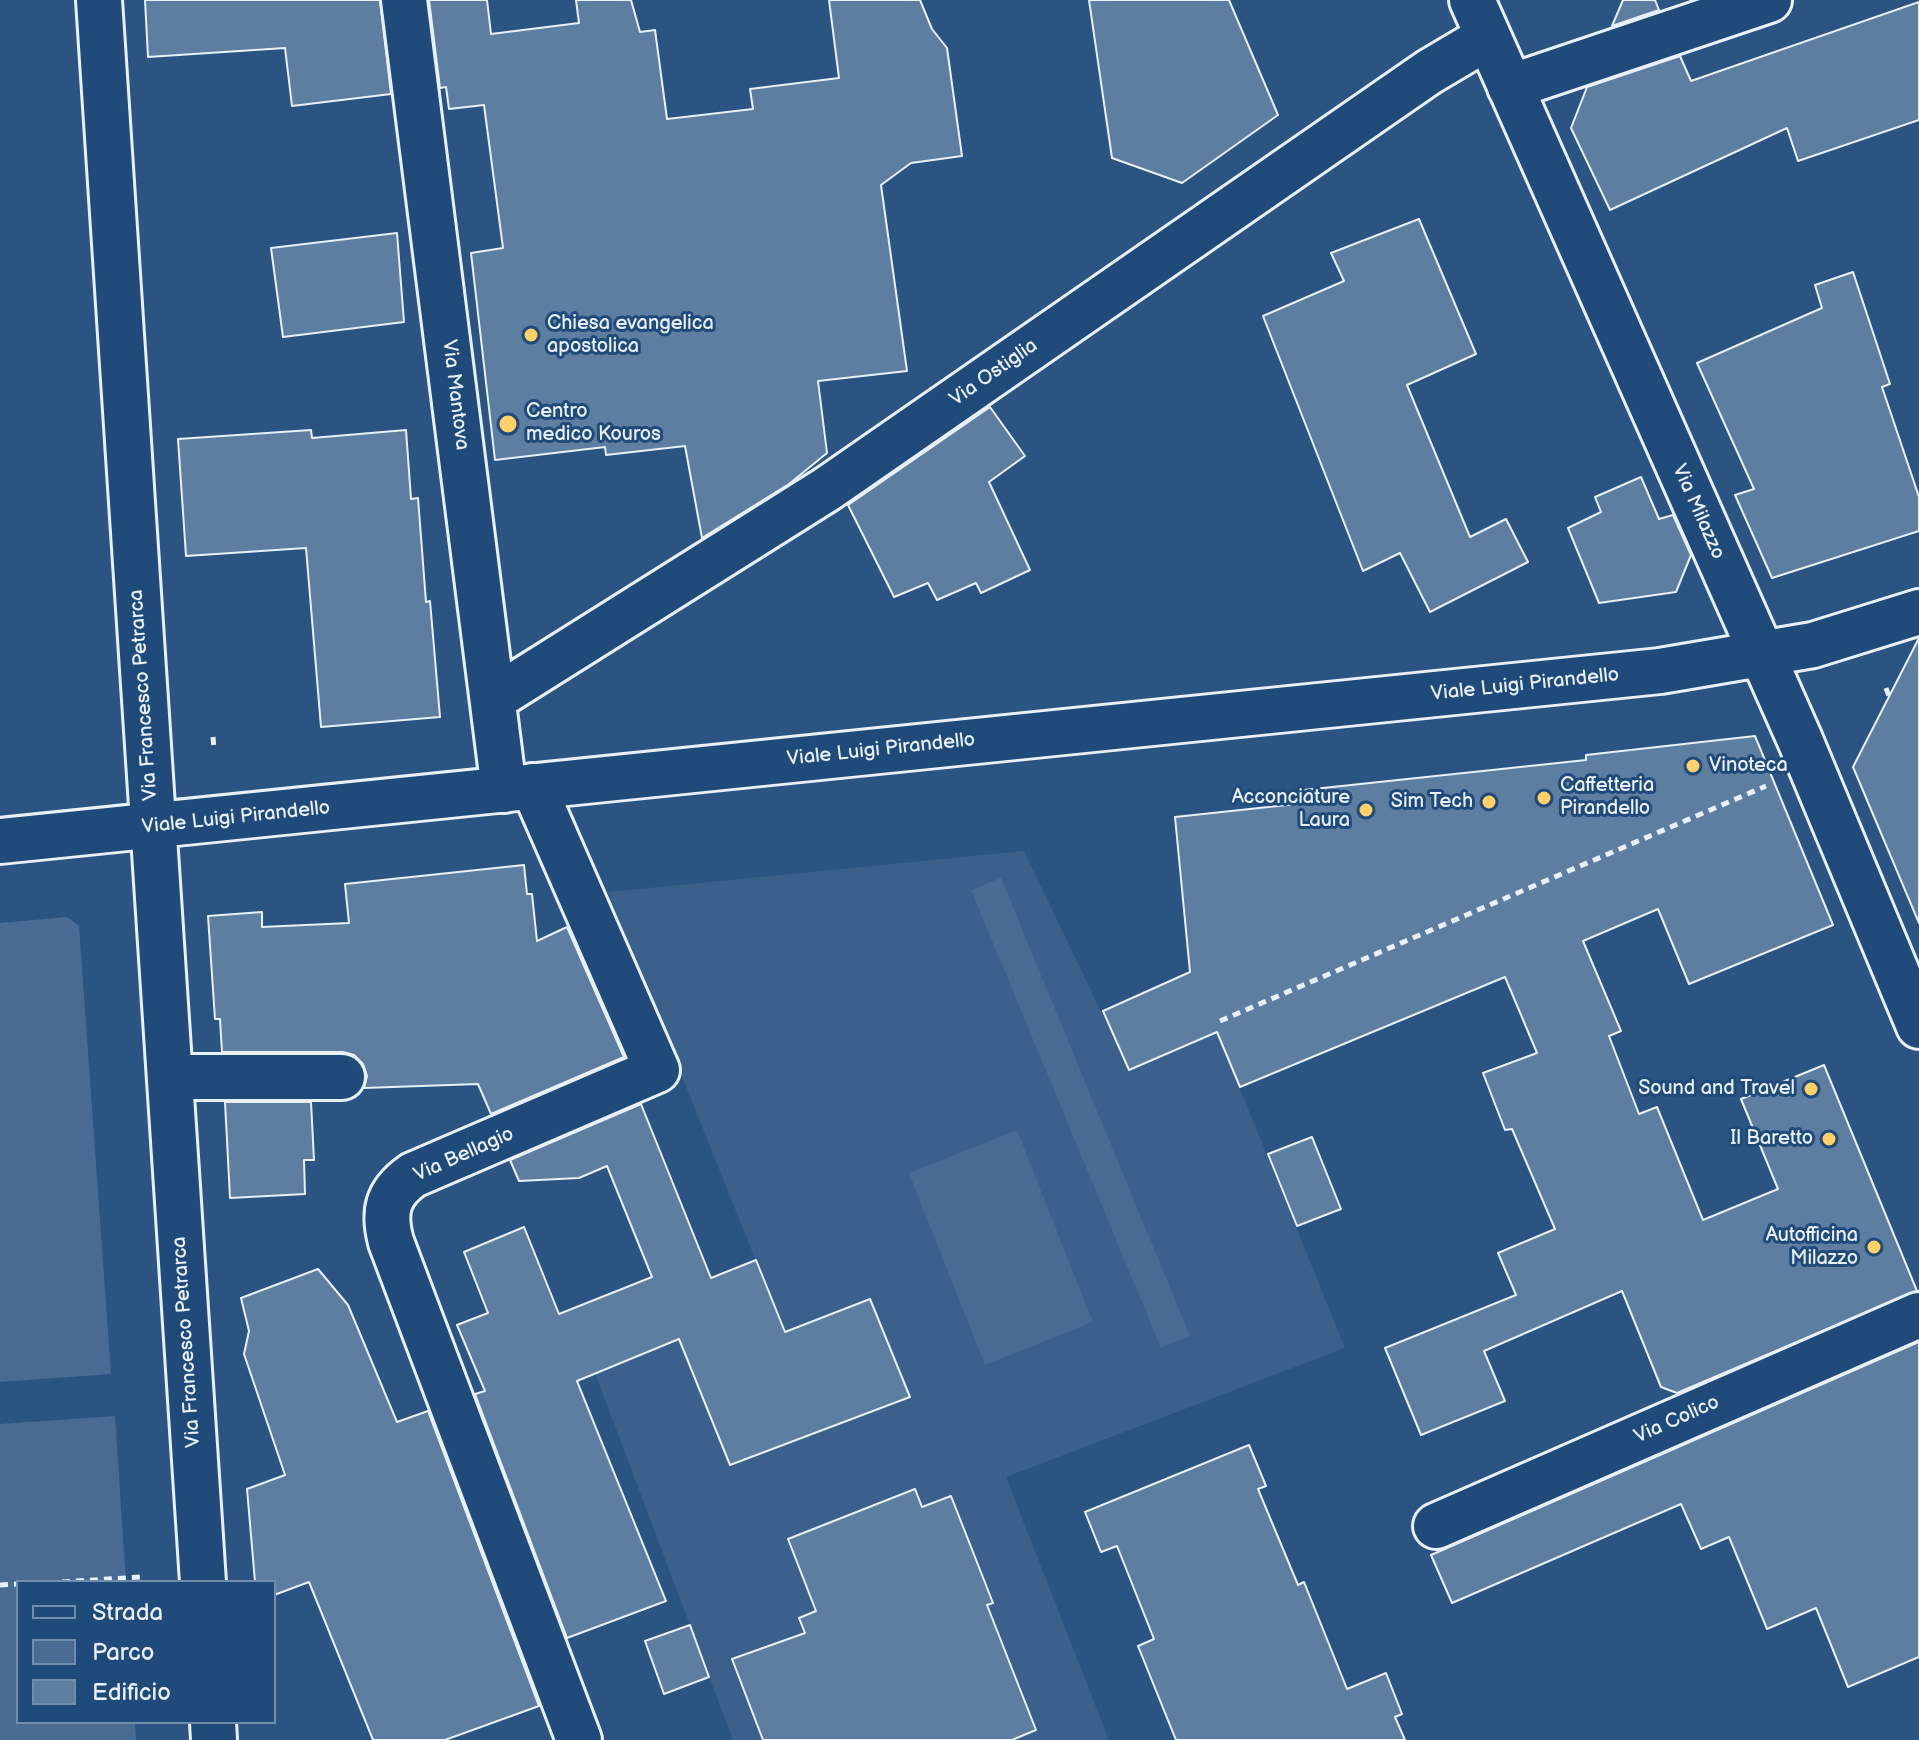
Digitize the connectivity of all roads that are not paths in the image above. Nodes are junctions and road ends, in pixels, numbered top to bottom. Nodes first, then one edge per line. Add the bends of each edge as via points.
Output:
1 (99, 0) edge
2 (404, 0) edge
3 (1769, 0) edge
4 (1480, 18) edge
5 (1510, 87) junction
6 (1919, 612) edge
7 (1761, 656) junction
8 (493, 699) junction
9 (519, 788) junction
10 (152, 828) junction
11 (0, 841) edge
12 (1919, 1026) edge
13 (170, 1077) junction
14 (342, 1077) dead end
15 (1919, 1315) edge
16 (1436, 1526) dead end
17 (203, 1580) edge
18 (579, 1740) edge

1 - 10 street, Via Francesco Petrarca
2 - 8 street, Via Mantova
3 - 5 street
4 - 5 street, Via Milazzo
4 - 8 street, Via Ostiglia via 1429,72 827,489
5 - 7 street, Via Milazzo
6 - 7 street, Viale Luigi Pirandello via 1848,636
7 - 9 street, Viale Luigi Pirandello via 1607,677
7 - 12 street, Via Milazzo
8 - 9 street, Via Mantova
9 - 10 street, Viale Luigi Pirandello
9 - 18 street, Via Bellagio via 657,1070 413,1175 393,1192 386,1214 391,1242
10 - 11 street, Viale Luigi Pirandello
10 - 13 street, Via Francesco Petrarca
13 - 14 street
13 - 17 street, Via Francesco Petrarca
15 - 16 street, Via Colico

